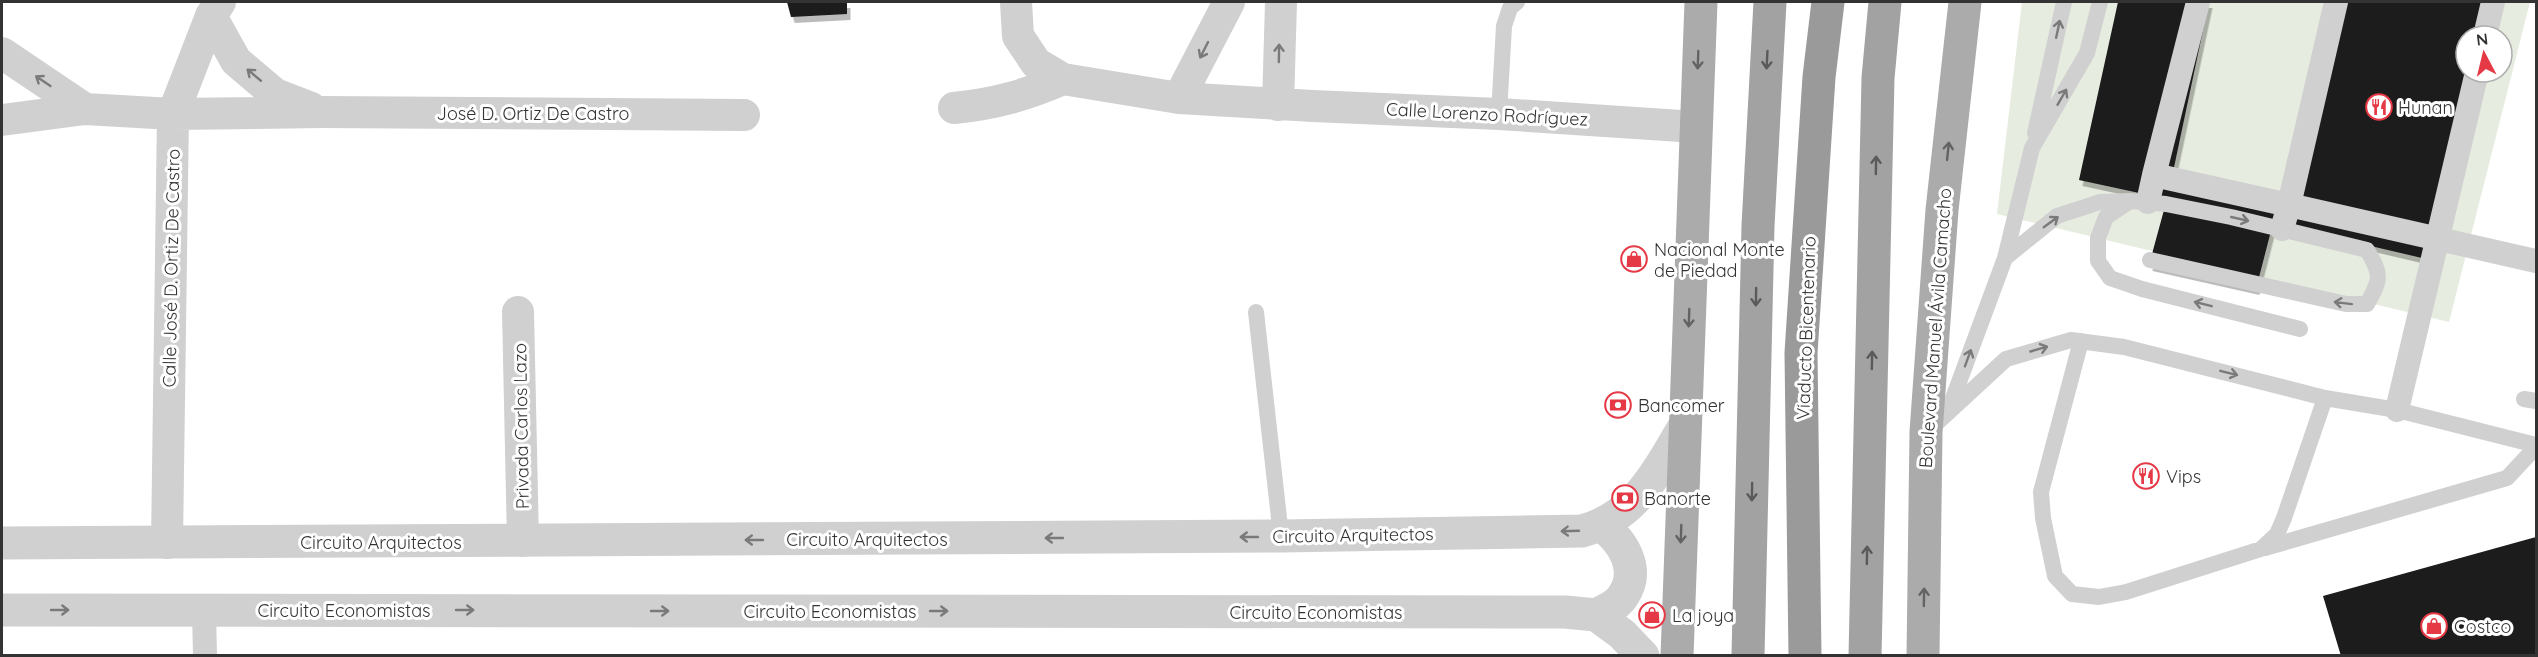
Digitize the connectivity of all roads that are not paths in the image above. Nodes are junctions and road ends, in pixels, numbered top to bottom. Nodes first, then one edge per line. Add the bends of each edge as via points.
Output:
1 (1016, 2) edge
2 (1229, 2) edge
3 (1281, 2) edge
4 (1517, 2) edge
5 (1701, 2) edge
6 (1770, 2) edge
7 (1828, 2) edge
8 (1886, 2) edge
9 (1965, 2) edge
10 (2064, 2) edge
11 (2100, 2) edge
12 (2198, 2) edge
13 (2336, 2) edge
14 (2493, 2) edge
15 (215, 9) edge
16 (2488, 24) edge
17 (2, 53) edge
18 (1063, 79) junction
19 (2474, 84) edge
20 (1179, 98) junction
21 (1278, 105) junction
22 (954, 108) dead end
23 (85, 109) junction
24 (323, 112) junction
25 (173, 114) junction
26 (1499, 114) junction
27 (744, 115) dead end
28 (2, 120) edge
29 (1696, 127) junction
30 (2032, 148) junction
31 (2154, 175) junction
32 (2139, 202) junction
33 (2289, 205) junction
34 (2282, 229) junction
35 (2437, 239) junction
36 (2005, 258) junction
37 (2150, 260) dead end
38 (2536, 261) edge
39 (518, 312) dead end
40 (1256, 312) dead end
41 (2300, 329) dead end
42 (2081, 341) junction
43 (2325, 398) junction
44 (2397, 410) junction
45 (1937, 422) junction
46 (1684, 427) junction
47 (2536, 446) edge
48 (1602, 526) junction
49 (1281, 536) junction
50 (523, 541) junction
51 (2, 543) edge
52 (166, 543) junction
53 (2261, 549) junction
54 (2, 610) edge
55 (204, 610) junction
56 (1596, 615) junction
57 (205, 656) edge
58 (1643, 656) edge
59 (1677, 656) edge
60 (1748, 656) edge
61 (1805, 656) edge
62 (1865, 656) edge
63 (1923, 656) edge

1 - 18 street, Calle Lorenzo Rodríguez via 1018,36 1036,63
2 -> 20 street
21 -> 3 street
4 - 26 lane via 1510,8 1504,26
5 -> 29 main road
6 -> 60 highway via 1758,226
7 - 61 highway, Viaducto Bicentenario via 1819,77 1802,353
62 -> 8 highway via 1878,78
45 -> 9 main road, Boulevard Manuel Ávila Camacho via 1942,210
30 -> 10 lane
30 -> 11 lane via 2087,53
12 - 31 street
13 - 33 street
14 - 16 street
24 -> 15 street, José D. Ortiz De Castro via 275,94 236,61
15 - 25 street, Calle José D. Ortiz De Castro
23 -> 17 street
18 - 20 street, Calle Lorenzo Rodríguez
18 - 22 street via 992,104
19 - 35 street
20 - 21 street, Calle Lorenzo Rodríguez
21 - 26 street, Calle Lorenzo Rodríguez
23 - 25 street, José D. Ortiz De Castro
23 - 28 street, José D. Ortiz De Castro
24 - 25 street, José D. Ortiz De Castro
24 - 27 street, José D. Ortiz De Castro
25 - 52 street, Calle José D. Ortiz De Castro
26 - 29 street, Calle Lorenzo Rodríguez
29 -> 46 main road
30 - 36 lane
31 - 32 street
31 - 33 street
32 -> 34 lane via 2188,208
36 -> 32 lane via 2057,216 2100,202
41 -> 32 lane via 2110,278 2098,261 2098,238 2106,217
33 - 34 street
33 - 35 street
34 -> 37 lane via 2367,250 2378,269 2379,282 2367,304 2346,304
35 - 38 street
35 - 44 street
45 -> 36 lane
39 - 50 street, Privada Carlos Lazo
40 - 49 lane
42 -> 43 lane via 2124,347
45 -> 42 lane via 2006,359 2071,340
42 - 53 lane via 2041,492 2055,576 2072,594 2099,597
43 - 44 lane
43 - 53 lane via 2284,518 2277,534
44 - 47 lane
63 -> 45 main road, Boulevard Manuel Ávila Camacho
46 - 48 street, Circuito Arquitectos via 1629,508
46 -> 59 main road
47 - 53 lane via 2507,478
48 -> 49 street, Circuito Arquitectos via 1582,531
48 - 56 street via 1623,546 1630,570 1623,596
49 -> 50 street, Circuito Arquitectos
50 - 52 street, Circuito Arquitectos
51 - 52 street, Circuito Arquitectos
54 -> 55 street, Circuito Economistas
55 -> 56 street, Circuito Economistas
55 - 57 street
56 - 58 street

